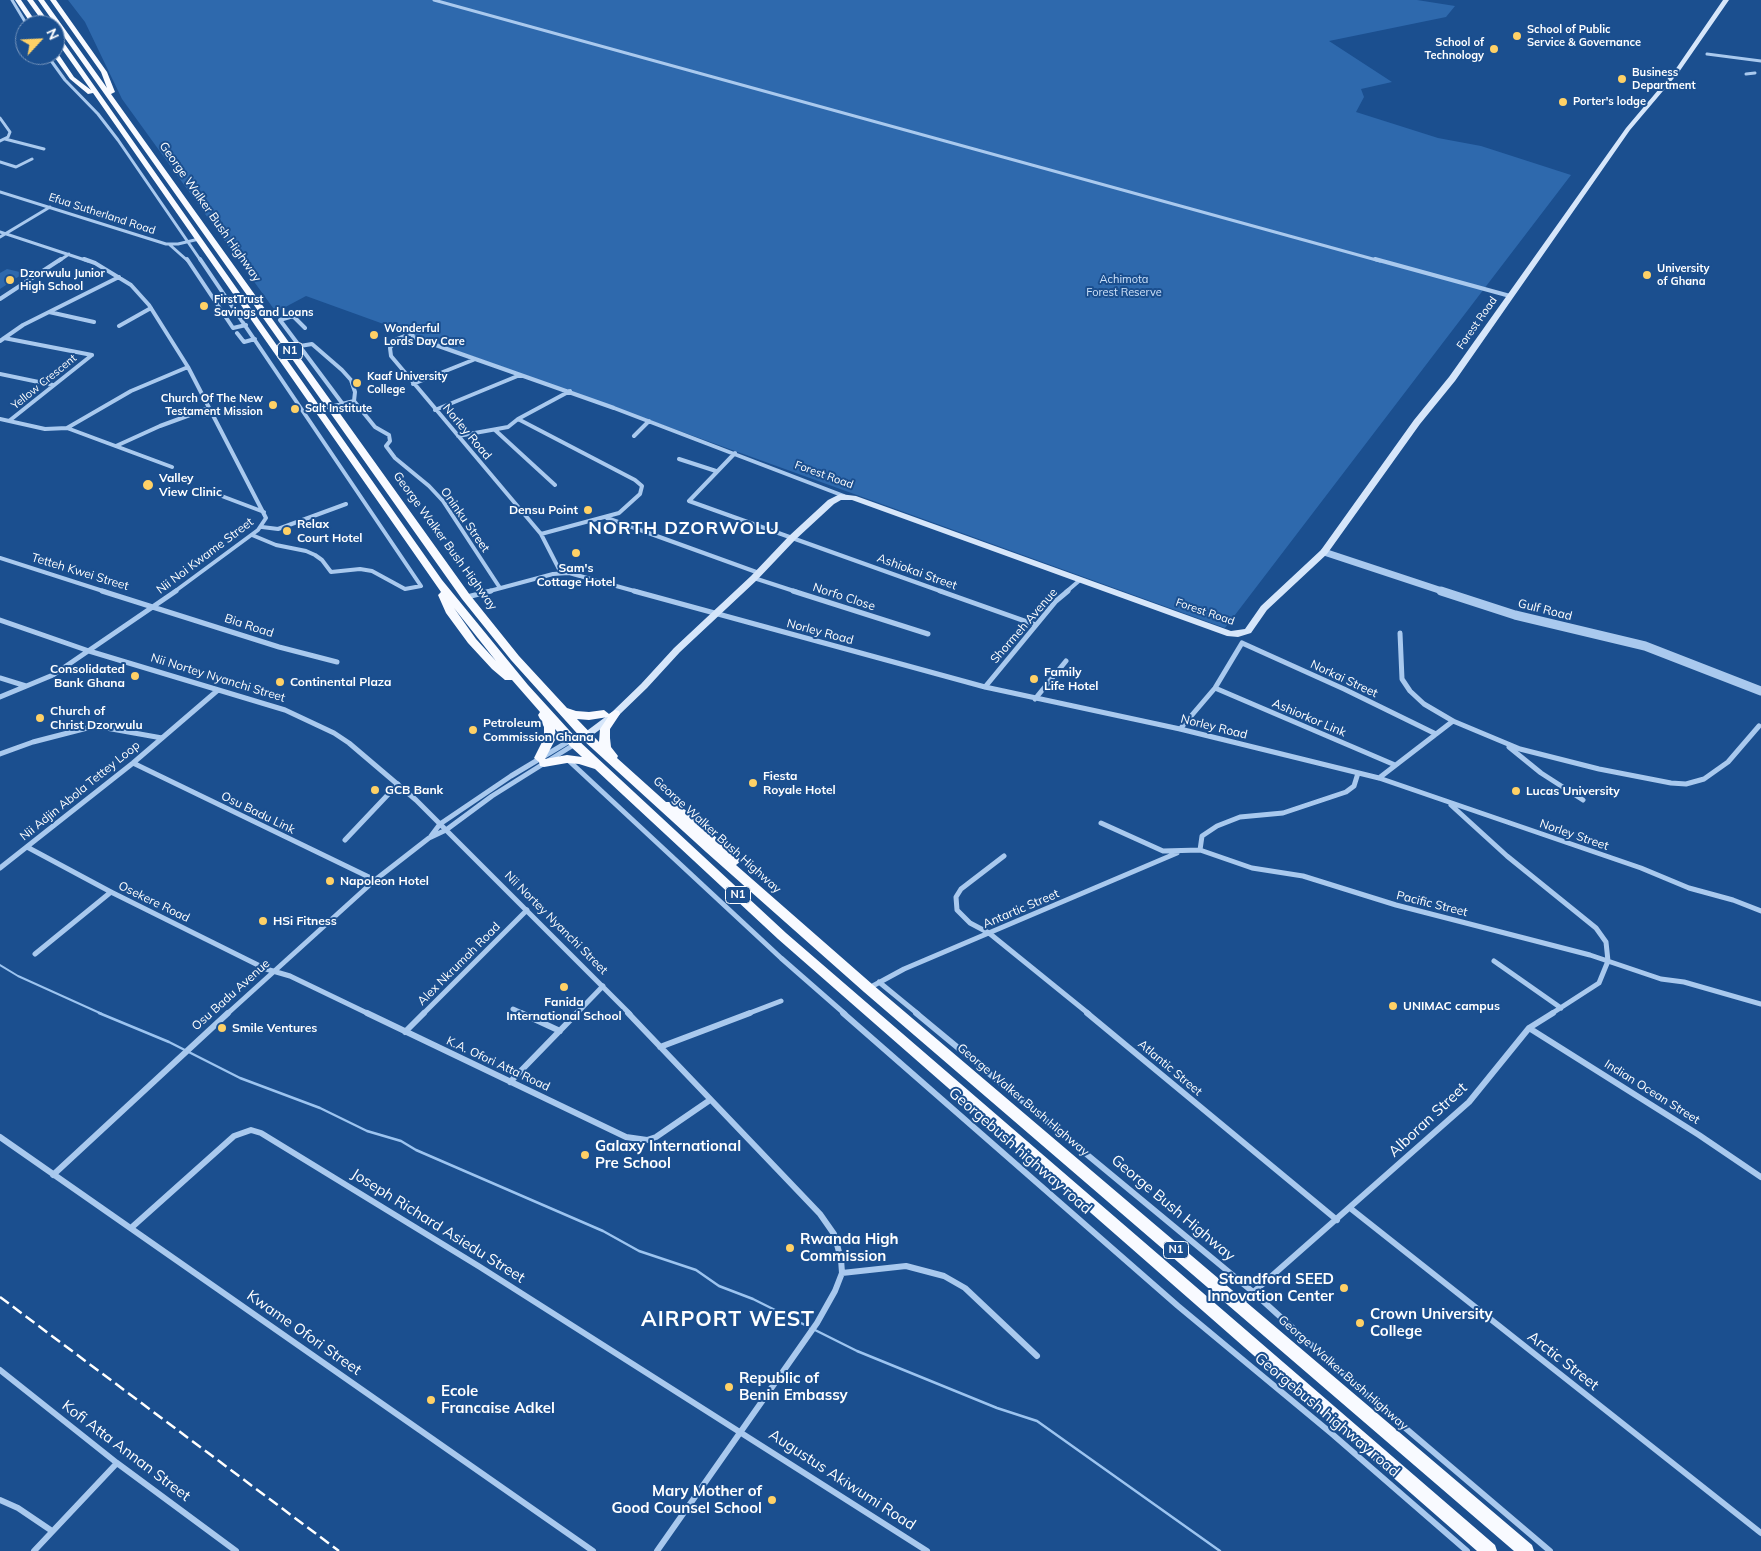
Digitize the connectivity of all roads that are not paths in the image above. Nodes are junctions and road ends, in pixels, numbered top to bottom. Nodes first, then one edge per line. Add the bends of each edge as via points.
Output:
1 (12, 0) edge
2 (18, 0) edge
3 (30, 0) edge
4 (41, 0) edge
5 (53, 0) edge
6 (434, 0) edge
7 (1726, 0) edge
8 (21, 15) edge
9 (28, 15) edge
10 (41, 15) edge
11 (65, 49) edge
12 (1707, 54) dead end
13 (1761, 61) edge
14 (54, 65) edge
15 (63, 65) edge
16 (1755, 73) dead end
17 (1746, 74) dead end
18 (100, 100) junction
19 (116, 103) junction
20 (0, 118) edge
21 (4, 139) junction
22 (0, 141) edge
23 (44, 149) dead end
24 (32, 159) dead end
25 (0, 162) edge
26 (0, 192) edge
27 (50, 207) junction
28 (0, 232) edge
29 (5, 234) junction
30 (0, 236) edge
31 (199, 239) junction
32 (188, 242) junction
33 (170, 245) junction
34 (69, 254) junction
35 (119, 277) junction
36 (1510, 296) junction
37 (0, 299) edge
38 (231, 304) junction
39 (218, 307) junction
40 (151, 308) junction
41 (49, 312) junction
42 (94, 322) dead end
43 (119, 326) dead end
44 (246, 326) junction
45 (305, 328) dead end
46 (237, 333) dead end
47 (412, 333) joint
48 (4, 338) junction
49 (256, 339) junction
50 (0, 341) edge
51 (300, 346) junction
52 (474, 359) junction
53 (188, 367) junction
54 (0, 374) edge
55 (520, 375) junction
56 (413, 384) junction
57 (53, 385) junction
58 (570, 391) junction
59 (354, 400) junction
60 (342, 403) junction
61 (330, 407) junction
62 (209, 408) junction
63 (435, 410) junction
64 (518, 419) junction
65 (0, 420) edge
66 (9, 421) junction
67 (649, 421) junction
68 (67, 428) junction
69 (495, 430) junction
70 (458, 436) junction
71 (634, 436) dead end
72 (115, 446) junction
73 (735, 453) junction
74 (679, 459) dead end
75 (172, 467) dead end
76 (716, 471) junction
77 (555, 485) dead end
78 (211, 492) dead end
79 (844, 496) junction
80 (346, 504) dead end
81 (264, 512) junction
82 (606, 518) junction
83 (262, 526) junction
84 (541, 534) junction
85 (252, 535) junction
86 (792, 538) junction
87 (1324, 552) junction
88 (0, 558) edge
89 (561, 573) junction
90 (756, 576) junction
91 (1080, 580) junction
92 (500, 588) junction
93 (466, 597) junction
94 (154, 606) junction
95 (716, 614) junction
96 (0, 620) edge
97 (1036, 625) junction
98 (1400, 633) dead end
99 (928, 634) dead end
100 (1240, 639) junction
101 (89, 651) junction
102 (1066, 661) dead end
103 (338, 662) dead end
104 (0, 678) edge
105 (26, 686) junction
106 (985, 687) junction
107 (1215, 688) junction
108 (218, 690) junction
109 (1761, 691) edge
110 (0, 697) edge
111 (1035, 699) junction
112 (538, 704) junction
113 (565, 711) junction
114 (609, 714) junction
115 (1452, 721) junction
116 (1759, 726) dead end
117 (1180, 729) junction
118 (1436, 734) junction
119 (585, 735) junction
120 (162, 738) junction
121 (573, 742) junction
122 (1507, 744) junction
123 (0, 754) edge
124 (567, 759) junction
125 (542, 761) junction
126 (133, 763) junction
127 (1395, 765) junction
128 (618, 766) junction
129 (599, 767) junction
130 (1358, 773) junction
131 (1379, 778) junction
132 (398, 784) junction
133 (1583, 800) dead end
134 (1444, 801) junction
135 (1101, 823) dead end
136 (440, 824) junction
137 (446, 830) junction
138 (429, 838) junction
139 (345, 840) dead end
140 (27, 847) junction
141 (1200, 850) junction
142 (1182, 851) junction
143 (1004, 856) dead end
144 (0, 868) edge
145 (375, 880) junction
146 (111, 892) junction
147 (527, 910) junction
148 (1761, 911) edge
149 (989, 933) junction
150 (35, 954) dead end
151 (1494, 961) dead end
152 (1608, 961) junction
153 (274, 971) junction
154 (874, 985) junction
155 (603, 986) junction
156 (781, 1001) dead end
157 (1761, 1004) edge
158 (1561, 1008) junction
159 (513, 1009) dead end
160 (1529, 1028) junction
161 (560, 1031) junction
162 (405, 1032) junction
163 (660, 1047) junction
164 (510, 1082) junction
165 (710, 1100) junction
166 (0, 1137) edge
167 (53, 1174) junction
168 (1761, 1177) edge
169 (1350, 1208) junction
170 (1337, 1220) junction
171 (131, 1228) junction
172 (842, 1273) junction
173 (1253, 1292) junction
174 (1240, 1304) junction
175 (1037, 1356) dead end
176 (0, 1370) edge
177 (742, 1432) junction
178 (117, 1463) junction
179 (1440, 1467) junction
180 (0, 1500) edge
181 (52, 1531) junction
182 (1761, 1533) edge
183 (34, 1551) edge
184 (236, 1551) edge
185 (593, 1551) edge
186 (657, 1551) edge
187 (927, 1551) edge
188 (1466, 1551) edge
189 (1489, 1551) edge
190 (1526, 1551) edge
191 (1550, 1551) edge

1 - 8 street
2 - 9 highway
3 - 10 highway
4 - 19 highway, George Walker Bush Highway / N1
5 - 19 highway via 104,72
6 - 36 street
7 - 36 main road, Forest Road via 1677,71 1628,129
11 - 18 highway, George Walker Bush Highway / N1
12 - 13 street
14 - 32 street via 108,126
15 - 18 highway via 72,78
16 - 17 street
18 - 31 highway, George Walker Bush Highway / N1
19 - 61 highway, George Walker Bush Highway / N1
20 - 21 street via 10,132
21 - 22 street
21 - 23 street
24 - 25 street via 16,167
26 - 27 street, Efua Sutherland Road
27 - 29 street
27 - 33 street, Efua Sutherland Road
28 - 29 street, Nii Noi Kwame Street
29 - 30 street
29 - 34 street, Nii Noi Kwame Street
31 - 32 street, Efua Sutherland Road
31 - 112 highway, George Walker Bush Highway / N1 via 438,582 447,606 472,641
32 - 33 street, Efua Sutherland Road
32 - 38 street
33 - 39 street via 187,259
34 - 35 street, Nii Noi Kwame Street via 95,263
34 - 37 street
35 - 40 street, Nii Noi Kwame Street via 131,285
35 - 41 street
36 - 87 main road, Forest Road
38 - 39 street
38 - 44 street
39 - 44 street via 233,328
40 - 43 street
40 - 53 street, Nii Noi Kwame Street
41 - 42 street
41 - 48 street
44 - 49 street
45 - 51 street via 293,316 280,320
46 - 49 street via 244,342
47 - 52 street, Forest Road via 413,338
47 - 56 street, Norley Road via 397,339 389,353
48 - 50 street
48 - 57 street, Yellow Crescent via 92,355
49 - 85 street via 420,586 405,589 372,570 331,572 315,555
51 - 59 street via 312,344 342,370 351,380
51 - 60 street
52 - 55 street, Forest Road
52 - 56 street
53 - 62 street, Nii Noi Kwame Street
53 - 68 street via 131,391
54 - 57 street
55 - 58 street, Forest Road
55 - 63 street
56 - 63 street, Norley Road
57 - 66 street, Yellow Crescent
58 - 64 street
58 - 67 street, Forest Road
59 - 60 street
59 - 92 street, Oninku Street via 375,427 389,436 386,446 395,458 443,501
60 - 61 street
61 - 93 highway, George Walker Bush Highway / N1
62 - 72 street
62 - 81 street, Nii Noi Kwame Street
63 - 70 street, Norley Road
64 - 69 street via 508,427
64 - 82 street via 642,486 640,494 627,508
65 - 66 street
66 - 68 street via 45,430
67 - 71 street
67 - 73 street, Forest Road
68 - 72 street
69 - 70 street
69 - 77 street
70 - 84 street, Norley Road
72 - 75 street
73 - 76 street
73 - 79 street, Forest Road
74 - 76 street
76 - 86 street, Ashiokai Street via 689,501
78 - 81 street
79 - 86 main road via 835,499
79 - 91 main road, Forest Road
80 - 83 street via 278,529
81 - 83 street, Nii Noi Kwame Street via 266,518
82 - 84 street
82 - 90 street, Norfo Close
83 - 85 street, Nii Noi Kwame Street
84 - 89 street, Norley Road
85 - 94 street, Nii Noi Kwame Street
86 - 90 main road
86 - 97 street, Ashiokai Street
87 - 100 main road, Forest Road via 1264,608
87 - 109 street, Gulf Road via 1515,615 1645,646
88 - 94 street, Tetteh Kwei Street
89 - 92 street
89 - 95 street, Norley Road
90 - 95 main road
90 - 99 street, Norfo Close
91 - 97 street, Shormeh Avenue
91 - 100 main road, Forest Road
92 - 93 street
93 - 113 highway, George Walker Bush Highway / N1 via 515,658
94 - 101 street, Nii Noi Kwame Street
94 - 103 street, Bia Road via 279,647
95 - 106 street, Norley Road
95 - 114 main road
96 - 101 street, Nii Nortey Nyanchi Street
97 - 106 street, Shormeh Avenue
98 - 115 street via 1402,679 1424,704
100 - 107 street
100 - 118 street, Norkai Street
101 - 105 street, Nii Noi Kwame Street via 53,674
101 - 108 street, Nii Nortey Nyanchi Street
102 - 111 street
104 - 105 street
105 - 110 street, Nii Noi Kwame Street
106 - 111 street, Norley Road
107 - 117 street
107 - 127 street, Ashiorkor Link
108 - 120 street, Nii Adjin Abola Tettey Loop
108 - 132 street, Nii Nortey Nyanchi Street via 285,710 334,733
111 - 117 street, Norley Road
112 - 121 highway, N1
112 - 125 highway via 549,727 550,738
113 - 114 highway via 575,715
113 - 119 highway, George Walker Bush Highway / N1
114 - 119 main road
114 - 128 highway via 604,738
115 - 118 street
115 - 122 street
116 - 122 street via 1728,762 1704,779 1686,784 1599,769
117 - 130 street, Norley Road
118 - 127 street
119 - 121 main road
119 - 128 highway, George Walker Bush Highway / N1
120 - 123 street via 95,726 28,743
120 - 126 street, Nii Adjin Abola Tettey Loop
121 - 125 street, Osu Badu Avenue
121 - 129 highway, N1
122 - 133 street via 1541,773
124 - 125 highway
124 - 129 highway
124 - 188 street, Georgebush highway road via 781,958 1178,1306
125 - 136 street, Osu Badu Avenue
125 - 137 street, Osu Badu Avenue
126 - 140 street, Nii Adjin Abola Tettey Loop
126 - 145 street, Osu Badu Link
127 - 131 street
128 - 154 highway, George Walker Bush Highway / N1 via 642,788 684,815 749,874 772,904
129 - 189 highway, N1 via 790,942
130 - 131 street, Norley Road
130 - 141 street via 1354,786 1346,792 1283,813 1240,817 1217,826 1202,836
131 - 134 street, Norley Street
132 - 136 street, Nii Nortey Nyanchi Street
132 - 139 street
134 - 148 street, Norley Street
134 - 152 street via 1596,928 1606,942
135 - 142 street, Pacific Street via 1163,851
136 - 137 street, Nii Nortey Nyanchi Street
136 - 138 street, Osu Badu Avenue
137 - 138 street, Osu Badu Avenue
137 - 147 street, Nii Nortey Nyanchi Street
138 - 145 street, Osu Badu Avenue
140 - 144 street, Nii Adjin Abola Tettey Loop
140 - 146 street, Osekere Road
141 - 142 street, Pacific Street
141 - 152 street, Pacific Street via 1252,868 1303,876 1388,903
142 - 149 street, Antartic Street
143 - 149 street, Atlantic Street via 956,897 960,914
145 - 153 street, Osu Badu Avenue
146 - 150 street
146 - 153 street, Osekere Road
147 - 155 street, Nii Nortey Nyanchi Street
147 - 162 street, Alex Nkrumah Road
149 - 154 street, Antartic Street
149 - 170 street, Atlantic Street
151 - 158 street
152 - 157 street, Pacific Street via 1661,979 1684,982
152 - 158 street, Alboran Street via 1599,983
153 - 162 street, K.A. Ofori Atta Road
153 - 167 street, Osu Badu Avenue
154 - 173 street, George Bush Highway
154 - 174 highway, George Walker Bush Highway / N1
155 - 161 street
155 - 163 street, Nii Nortey Nyanchi Street
156 - 163 street
158 - 160 street, Alboran Street
159 - 161 street
160 - 168 street, Indian Ocean Street
160 - 169 street, Alboran Street via 1469,1102
161 - 164 street
162 - 164 street, K.A. Ofori Atta Road
163 - 165 street, Nii Nortey Nyanchi Street
164 - 165 street, K.A. Ofori Atta Road via 626,1138 641,1140 664,1132
165 - 172 street, Nii Nortey Nyanchi Street via 820,1214 836,1241
166 - 167 street, Kwame Ofori Street
167 - 171 street, Kwame Ofori Street
169 - 170 street, Alboran Street
169 - 182 street, Arctic Street
170 - 173 street, Alboran Street
171 - 177 street, Joseph Richard Asiedu Street via 234,1136 251,1130 261,1132
171 - 185 street, Kwame Ofori Street
172 - 175 street via 906,1266 944,1276 965,1288
172 - 177 street via 817,1323
173 - 174 street, Alboran Street
173 - 179 street, George Bush Highway via 1370,1398
174 - 179 highway, George Walker Bush Highway / N1
176 - 178 street, Kofi Atta Annan Street
177 - 186 street
177 - 187 street, Augustus Akiwumi Road
178 - 181 street
178 - 184 street, Kofi Atta Annan Street
179 - 190 highway, George Walker Bush Highway / N1
179 - 191 street, George Bush Highway
180 - 181 street
181 - 183 street

